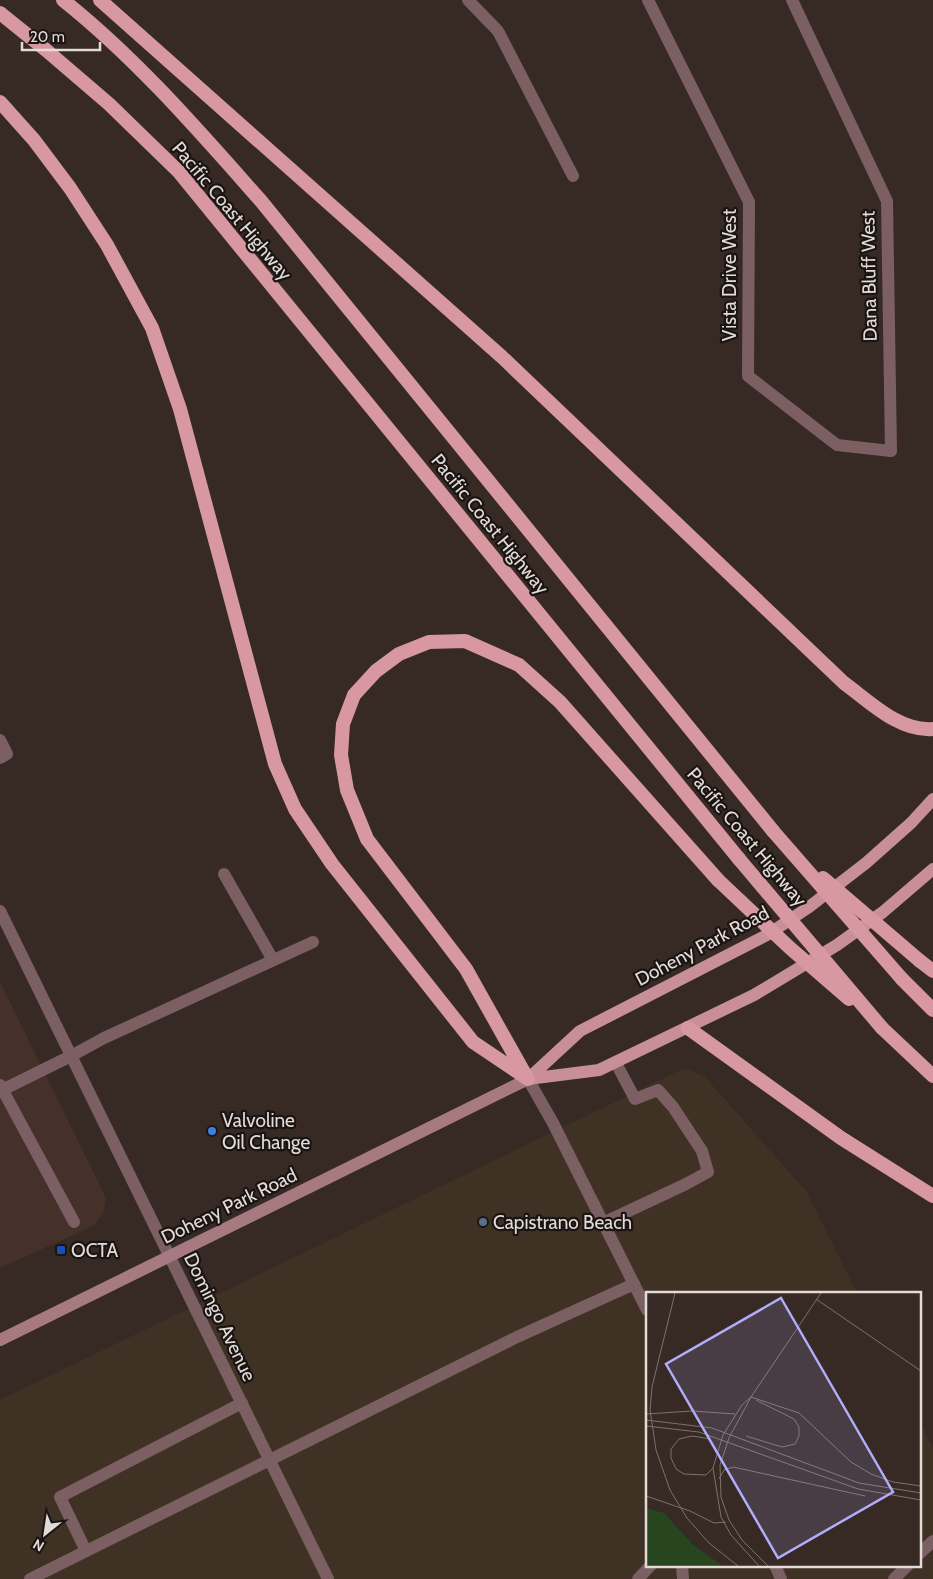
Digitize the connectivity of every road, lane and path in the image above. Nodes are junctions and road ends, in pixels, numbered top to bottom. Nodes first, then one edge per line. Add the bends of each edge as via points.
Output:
1 (63, 0) edge
2 (100, 0) edge
3 (468, 0) edge
4 (648, 0) edge
5 (792, 0) edge
6 (0, 14) edge
7 (0, 102) edge
8 (573, 176) dead end
9 (891, 452) joint
10 (933, 729) edge
11 (0, 740) edge
12 (0, 758) edge
13 (933, 799) edge
14 (786, 846) junction
15 (933, 868) edge
16 (224, 874) dead end
17 (0, 912) edge
18 (313, 942) dead end
19 (273, 960) junction
20 (933, 971) edge
21 (933, 1010) edge
22 (688, 1028) junction
23 (882, 1028) junction
24 (71, 1056) junction
25 (616, 1063) junction
26 (933, 1076) edge
27 (528, 1079) junction
28 (1, 1088) edge
29 (933, 1196) edge
30 (74, 1222) dead end
31 (603, 1223) junction
32 (169, 1256) junction
33 (634, 1284) junction
34 (646, 1308) edge
35 (0, 1340) edge
36 (242, 1403) junction
37 (269, 1460) junction
38 (933, 1541) edge
39 (86, 1551) junction
40 (920, 1553) edge
41 (650, 1566) edge
42 (682, 1566) edge
43 (776, 1566) edge
44 (907, 1566) edge
45 (30, 1579) edge
46 (328, 1579) edge
47 (638, 1579) edge
48 (683, 1579) edge
49 (782, 1579) edge
50 (894, 1579) edge

1 - 14 highway, Pacific Coast Highway, bridge via 146,75 261,201
2 - 10 highway via 502,357 844,683 887,715 908,726
3 - 8 street via 498,31
4 - 9 street, Vista Drive West via 749,202 748,376 837,445
5 - 9 street, Dana Bluff West via 887,201
6 - 23 highway, Pacific Coast Highway, bridge via 109,104 179,172 739,859
7 - 27 highway via 70,188 107,245 152,328 180,409 275,764 295,809 332,864 473,1042
11 - 12 street via 7,754
13 - 27 main road, Doheny Park Road via 866,863 809,908 767,935 580,1031
14 - 20 highway, bridge
14 - 21 highway, Pacific Coast Highway, bridge
15 - 22 main road, Doheny Park Road via 883,912 837,945 754,995
16 - 19 street
17 - 24 street, Domingo Avenue
18 - 19 street
19 - 24 street
22 - 25 main road, Doheny Park Road
22 - 29 highway via 841,1138
23 - 26 highway, Pacific Coast Highway
23 - 27 highway, bridge via 718,880 560,702 518,666 465,642 429,642 399,654 376,671 354,695 343,724 341,755 347,790 367,839 466,969
24 - 28 street
24 - 32 street, Domingo Avenue
25 - 27 main road, Doheny Park Road via 600,1070
25 - 31 street via 635,1098 658,1090 673,1107 702,1151 708,1172
27 - 31 street
27 - 32 main road, Doheny Park Road
28 - 30 street
31 - 33 street
32 - 35 main road, Doheny Park Road
32 - 36 street, Domingo Avenue
33 - 34 street
33 - 37 street via 517,1337
36 - 37 street, Domingo Avenue
36 - 39 street via 60,1497
37 - 39 street
37 - 46 street, Domingo Avenue
38 - 40 street
39 - 45 street
41 - 47 street
42 - 48 street
43 - 49 street
44 - 50 street

